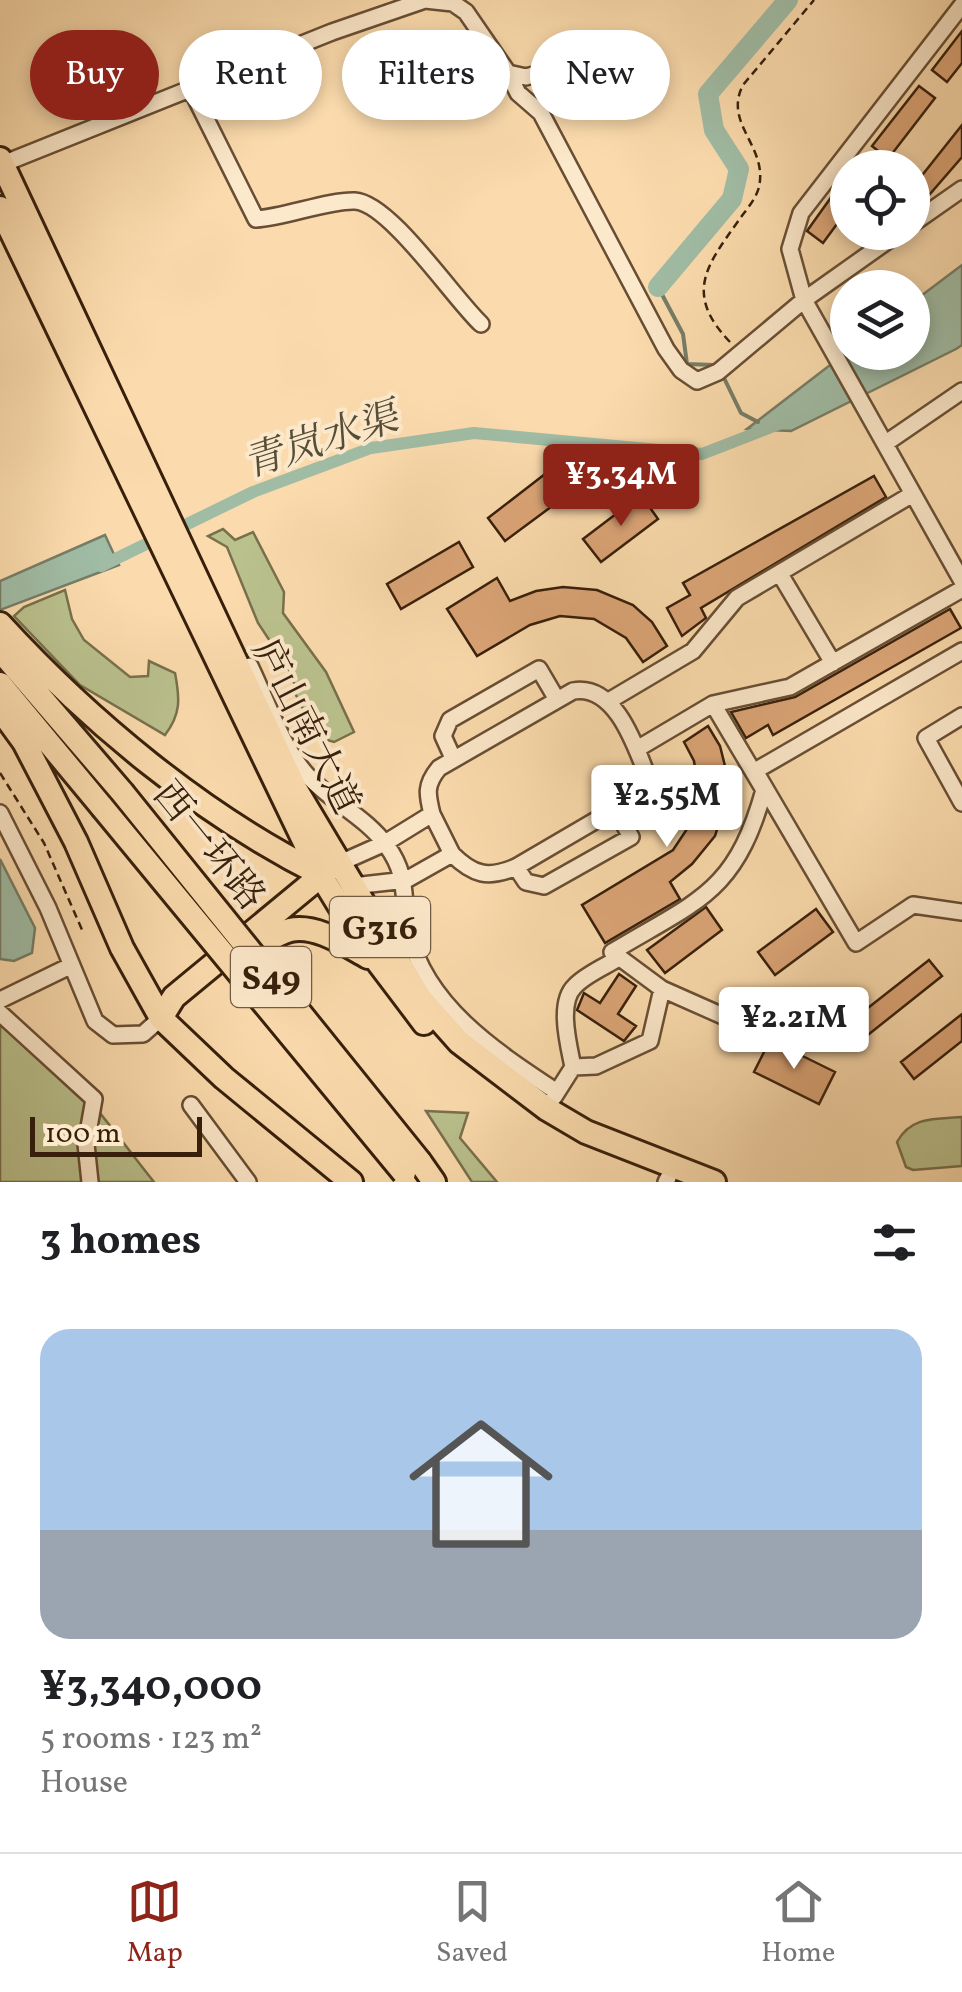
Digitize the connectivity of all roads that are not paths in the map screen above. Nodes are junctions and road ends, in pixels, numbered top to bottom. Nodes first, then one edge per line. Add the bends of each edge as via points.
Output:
1 (962, 5) edge
2 (478, 30) edge
3 (322, 36) edge
4 (510, 77) edge
5 (179, 94) edge
6 (206, 120) edge
7 (1, 163) edge
8 (962, 189) edge
9 (0, 208) edge
10 (930, 211) edge
11 (875, 250) edge
12 (804, 300) junction
13 (482, 324) dead end
14 (962, 391) edge
15 (886, 443) junction
16 (911, 495) junction
17 (160, 509) junction
18 (180, 552) junction
19 (780, 574) junction
20 (962, 581) edge
21 (962, 589) edge
22 (0, 624) edge
23 (0, 650) edge
24 (962, 651) edge
25 (833, 663) junction
26 (0, 684) edge
27 (556, 698) junction
28 (606, 702) junction
29 (713, 704) junction
30 (0, 709) edge
31 (962, 716) edge
32 (637, 749) junction
33 (453, 758) junction
34 (755, 771) junction
35 (962, 803) edge
36 (616, 810) junction
37 (0, 813) edge
38 (432, 814) junction
39 (385, 842) junction
40 (452, 854) junction
41 (516, 867) junction
42 (329, 875) junction
43 (406, 880) junction
44 (353, 886) junction
45 (962, 912) edge
46 (252, 950) junction
47 (617, 958) junction
48 (374, 960) junction
49 (70, 966) junction
50 (662, 990) junction
51 (0, 1000) edge
52 (0, 1013) edge
53 (161, 1018) junction
54 (741, 1024) dead end
55 (573, 1067) junction
56 (552, 1101) junction
57 (191, 1105) dead end
58 (412, 1172) edge
59 (671, 1181) edge
60 (90, 1182) edge
61 (248, 1182) edge
62 (351, 1182) edge
63 (434, 1182) edge
64 (714, 1182) edge

1 - 12 street via 801,212 790,249
2 - 3 street via 452,3 425,0
4 - 12 street via 541,113 681,370 696,381 719,371
5 - 7 street
6 - 13 street via 256,219 357,201 420,251
7 - 17 highway, 庐山南大道 / G316
8 - 10 street
9 - 17 highway, 庐山南大道 / G316
11 - 12 street
12 - 15 street
14 - 15 street
15 - 16 street
16 - 19 street
16 - 20 street
17 - 18 highway, 庐山南大道 / G316
18 - 39 street via 306,774
18 - 42 highway, 庐山南大道 / G316
19 - 25 street
19 - 28 street via 737,598 693,650
21 - 25 street
22 - 42 highway via 96,716 205,806 261,844
23 - 58 highway, 西一环路 / S49, bridge via 122,792
24 - 34 street
25 - 29 street via 790,688
26 - 58 highway, 西一环路 / S49, bridge
27 - 28 street via 588,688
27 - 33 street
27 - 33 street via 539,669 450,720 443,736
28 - 32 street
29 - 32 street
29 - 34 street
30 - 53 highway via 24,742
31 - 35 street via 926,738
32 - 36 street via 642,784
33 - 38 street via 428,781
34 - 45 street via 856,943 913,905
34 - 47 street via 764,790 733,868 707,894 612,952
36 - 41 street
36 - 41 street via 632,837 544,886 526,882
37 - 49 street
38 - 39 street
38 - 40 street
39 - 42 street
39 - 43 street
40 - 41 street via 483,875
40 - 43 street
42 - 44 highway, 庐山南大道 / G316
42 - 46 highway
42 - 48 highway, 庐山南大道 / G316
42 - 53 highway via 174,997
43 - 44 street
43 - 56 street via 409,933 430,985
44 - 56 highway, 庐山南大道 / G316 via 420,998 459,1042
46 - 48 highway via 290,930 308,930
46 - 53 highway
47 - 50 street
47 - 55 street via 569,994
48 - 59 highway, 庐山南大道 / G316 via 435,1035 534,1115
49 - 51 street
49 - 53 street via 95,1020 113,1035 143,1034
50 - 54 street
50 - 55 street via 650,1041 596,1066
52 - 60 street via 94,1099 86,1144
53 - 62 highway
55 - 56 street
56 - 64 highway, 庐山南大道 / G316 via 586,1132
57 - 61 street
58 - 63 highway, 西一环路 / S49

